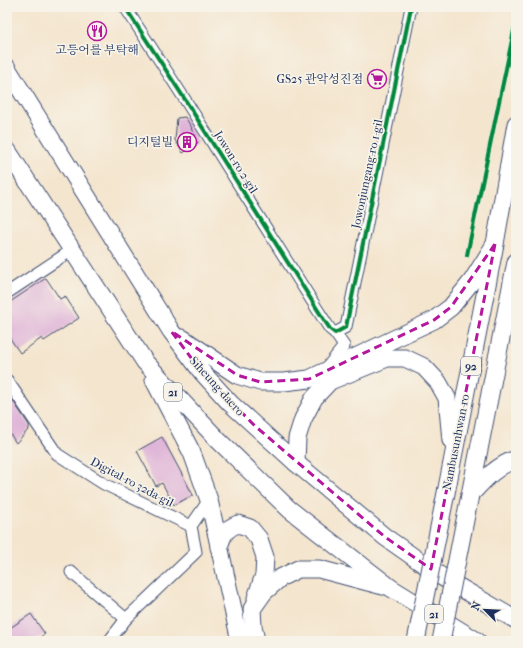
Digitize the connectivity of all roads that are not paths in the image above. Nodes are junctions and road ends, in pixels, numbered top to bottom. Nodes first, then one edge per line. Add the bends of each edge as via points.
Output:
1 (125, 7) edge
2 (411, 7) edge
3 (7, 68) edge
4 (516, 124) edge
5 (7, 150) edge
6 (495, 244) junction
7 (72, 250) junction
8 (515, 276) edge
9 (7, 294) edge
10 (171, 331) junction
11 (333, 331) junction
12 (145, 362) junction
13 (322, 372) junction
14 (7, 380) edge
15 (516, 459) edge
16 (296, 463) junction
17 (447, 488) junction
18 (470, 495) junction
19 (209, 500) junction
20 (191, 526) junction
21 (219, 547) junction
22 (72, 572) dead end
23 (392, 588) junction
24 (252, 609) junction
25 (499, 610) junction
26 (516, 616) edge
27 (126, 619) junction
28 (516, 620) edge
29 (109, 641) edge
30 (240, 641) edge
31 (256, 641) edge
32 (416, 641) edge
33 (441, 641) edge
34 (477, 641) edge

1 - 11 street, Jowon-ro 2-gil
2 - 11 street, Jowonjungang-ro 1-gil via 346,327
3 - 10 main road, Siheung-daero
4 - 6 main road, Nambusunhwan-ro / 92
5 - 7 main road, 21
6 - 13 main road via 472,281 451,307 434,320
6 - 17 main road, Nambusunhwan-ro / 92
7 - 9 street
7 - 12 main road, 21
8 - 18 main road, Nambusunhwan-ro / 92
10 - 13 main road via 237,375 260,382 309,379
10 - 16 main road, Siheung-daero via 201,371 230,402
11 - 13 street, Jowon-ro 2-gil via 344,346
12 - 19 main road via 192,453
12 - 23 main road, 21 via 218,440 289,509
14 - 20 street, Digital-ro 32da-gil via 57,454 104,484
15 - 18 main road via 505,463 489,475
16 - 17 main road via 297,438 303,419 314,398 330,381 387,358 405,358 424,367 438,382 447,398 451,440
16 - 25 main road, Siheung-daero via 385,537 442,577
17 - 32 main road, Nambusunhwan-ro / 92, bridge
18 - 33 main road, Nambusunhwan-ro / 92, bridge
19 - 20 street
19 - 21 main road
20 - 27 street via 196,552
21 - 24 main road via 224,534 230,527 238,524 250,528 259,539 265,557 264,575
21 - 30 main road
22 - 27 street
23 - 24 main road via 319,569 298,570 275,582
23 - 34 main road, 21
24 - 31 main road
25 - 26 main road
25 - 28 main road, Siheung-daero
27 - 29 street

